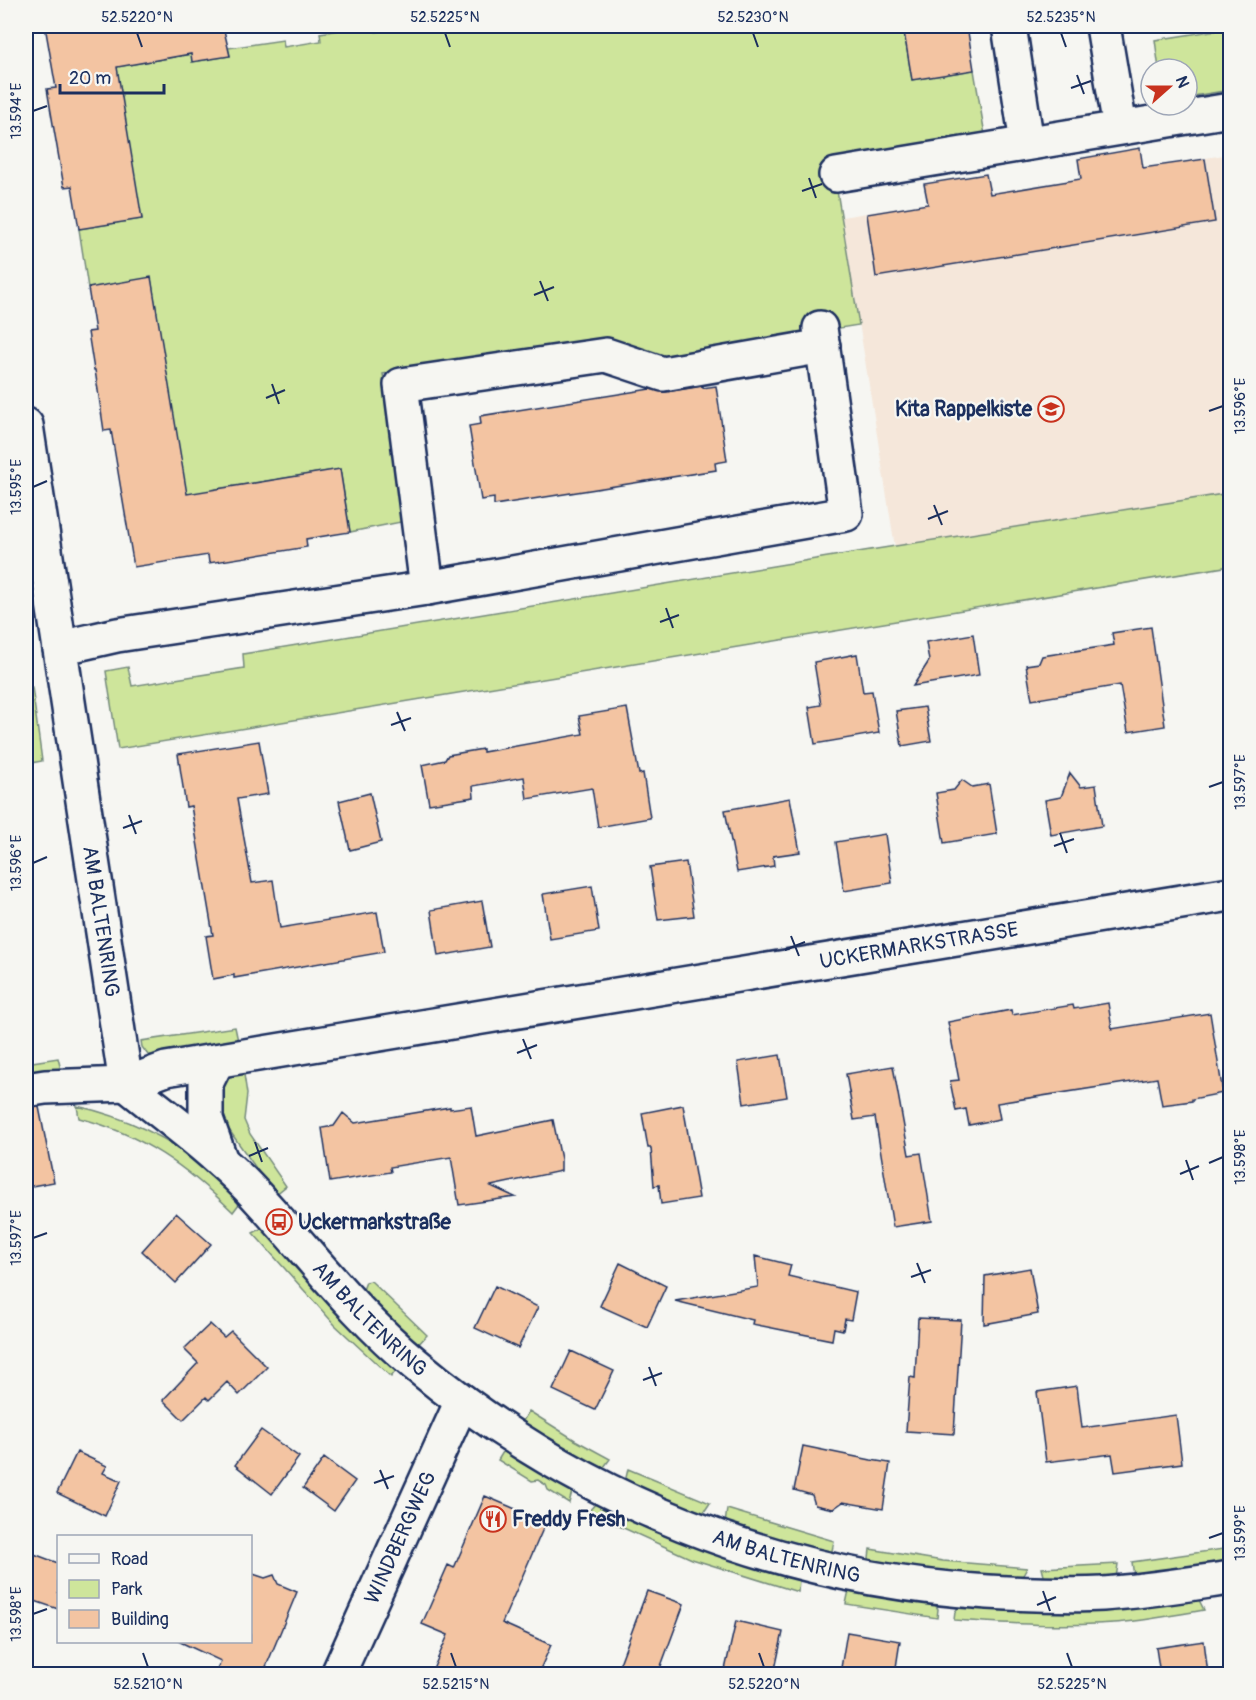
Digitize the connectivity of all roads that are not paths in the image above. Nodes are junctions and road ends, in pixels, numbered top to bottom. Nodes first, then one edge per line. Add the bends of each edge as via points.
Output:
1 (1008, 26) edge
2 (1103, 26) edge
3 (1230, 110) edge
4 (1120, 128) junction
5 (1027, 143) junction
6 (836, 175) dead end
7 (26, 425) edge
8 (427, 588) junction
9 (60, 648) junction
10 (1230, 894) edge
11 (217, 1061) junction
12 (126, 1084) junction
13 (26, 1090) edge
14 (221, 1161) junction
15 (462, 1401) junction
16 (1230, 1578) edge
17 (338, 1674) edge

1 - 5 street
2 - 4 street
3 - 4 street
4 - 5 street
5 - 6 street
7 - 9 street, AM BALTENRING
8 - 8 street via 401,385 606,355 663,374 822,337 846,514
8 - 9 street via 117,635
9 - 12 street, AM BALTENRING
10 - 11 street, UCKERMARKSTRASSE
11 - 12 street, UCKERMARKSTRASSE via 166,1069
11 - 14 street via 206,1083 206,1119
12 - 13 street, UCKERMARKSTRASSE
12 - 14 street, AM BALTENRING
14 - 15 street, AM BALTENRING via 374,1327
15 - 16 street, AM BALTENRING via 564,1468 607,1491 698,1531 801,1564 950,1590 1032,1595 1103,1594
15 - 17 street, WINDBERGWEG

